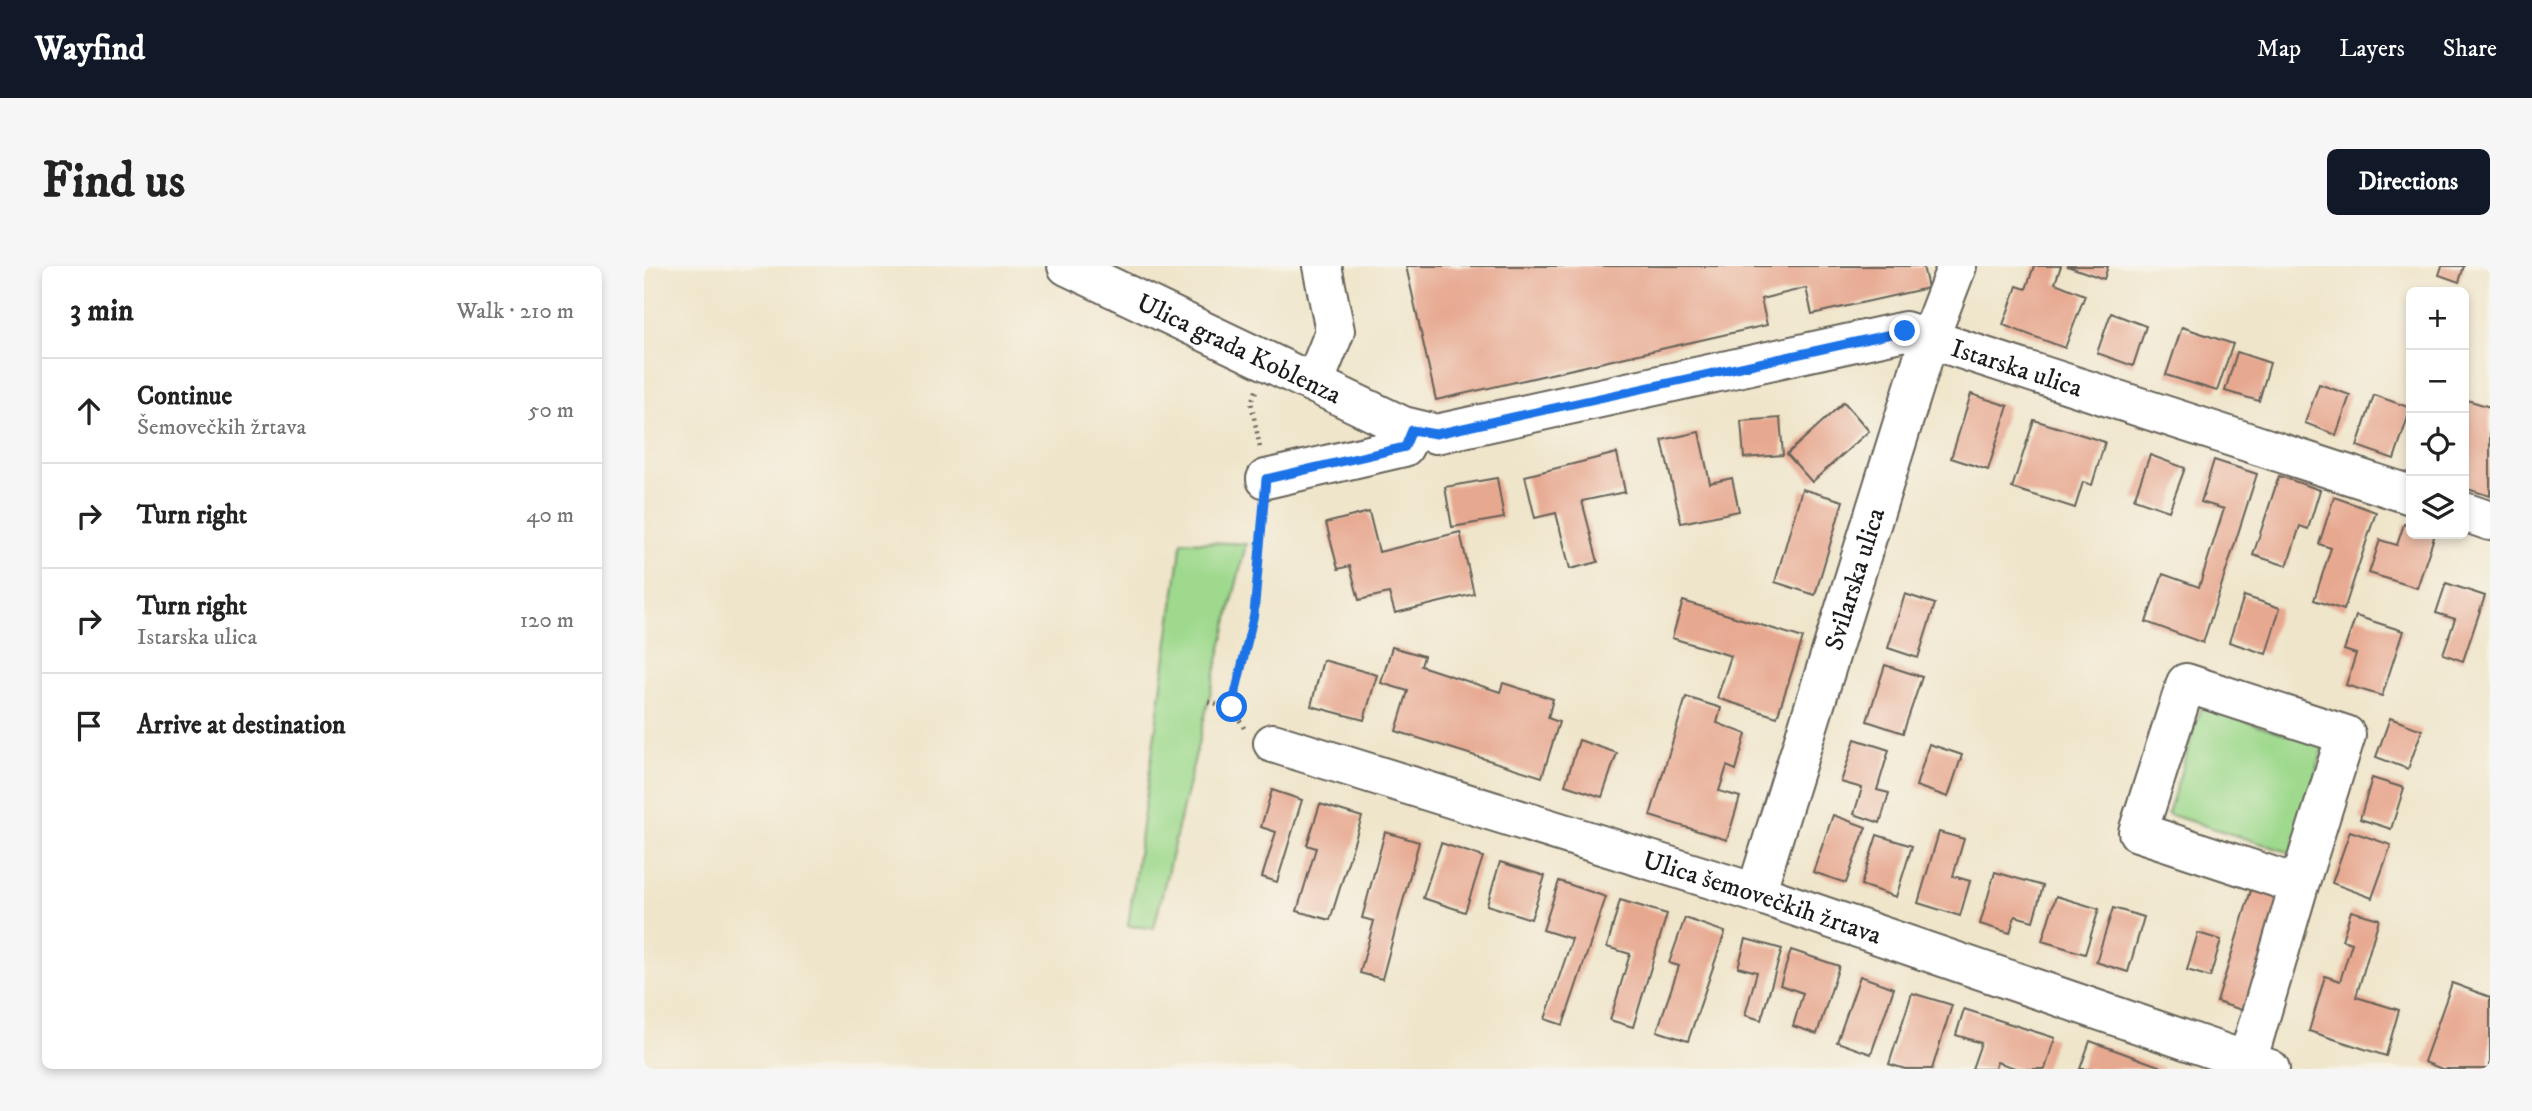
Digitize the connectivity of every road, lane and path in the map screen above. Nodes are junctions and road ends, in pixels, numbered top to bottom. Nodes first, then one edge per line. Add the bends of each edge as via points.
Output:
1 (1067, 266) edge
2 (1322, 266) edge
3 (1958, 266) edge
4 (1929, 339) junction
5 (1268, 362) junction
6 (1314, 383) junction
7 (1412, 430) junction
8 (1266, 479) junction
9 (2406, 493) edge
10 (2469, 514) edge
11 (2490, 521) edge
12 (1208, 702) dead end
13 (1273, 743) dead end
14 (2299, 885) junction
15 (1756, 893) junction
16 (2259, 1065) edge

1 - 5 street, Ulica grada Koblenza
2 - 6 street via 1335,331
3 - 4 street, Svilarska ulica
4 - 7 street, Istarska ulica via 1905,331 1436,434
4 - 9 street, Istarska ulica
4 - 15 street, Svilarska ulica
5 - 6 street, Ulica grada Koblenza
5 - 8 path via 1251,402
6 - 7 street, Ulica grada Koblenza
7 - 8 street via 1405,447
8 - 12 path via 1254,614 1232,707
10 - 11 street
13 - 15 street, Ulica šemovečkih žrtava
14 - 14 street, Ulica šemovečkih žrtava via 2346,735 2186,683 2138,832
14 - 16 street, Ulica šemovečkih žrtava
15 - 16 street, Ulica šemovečkih žrtava

